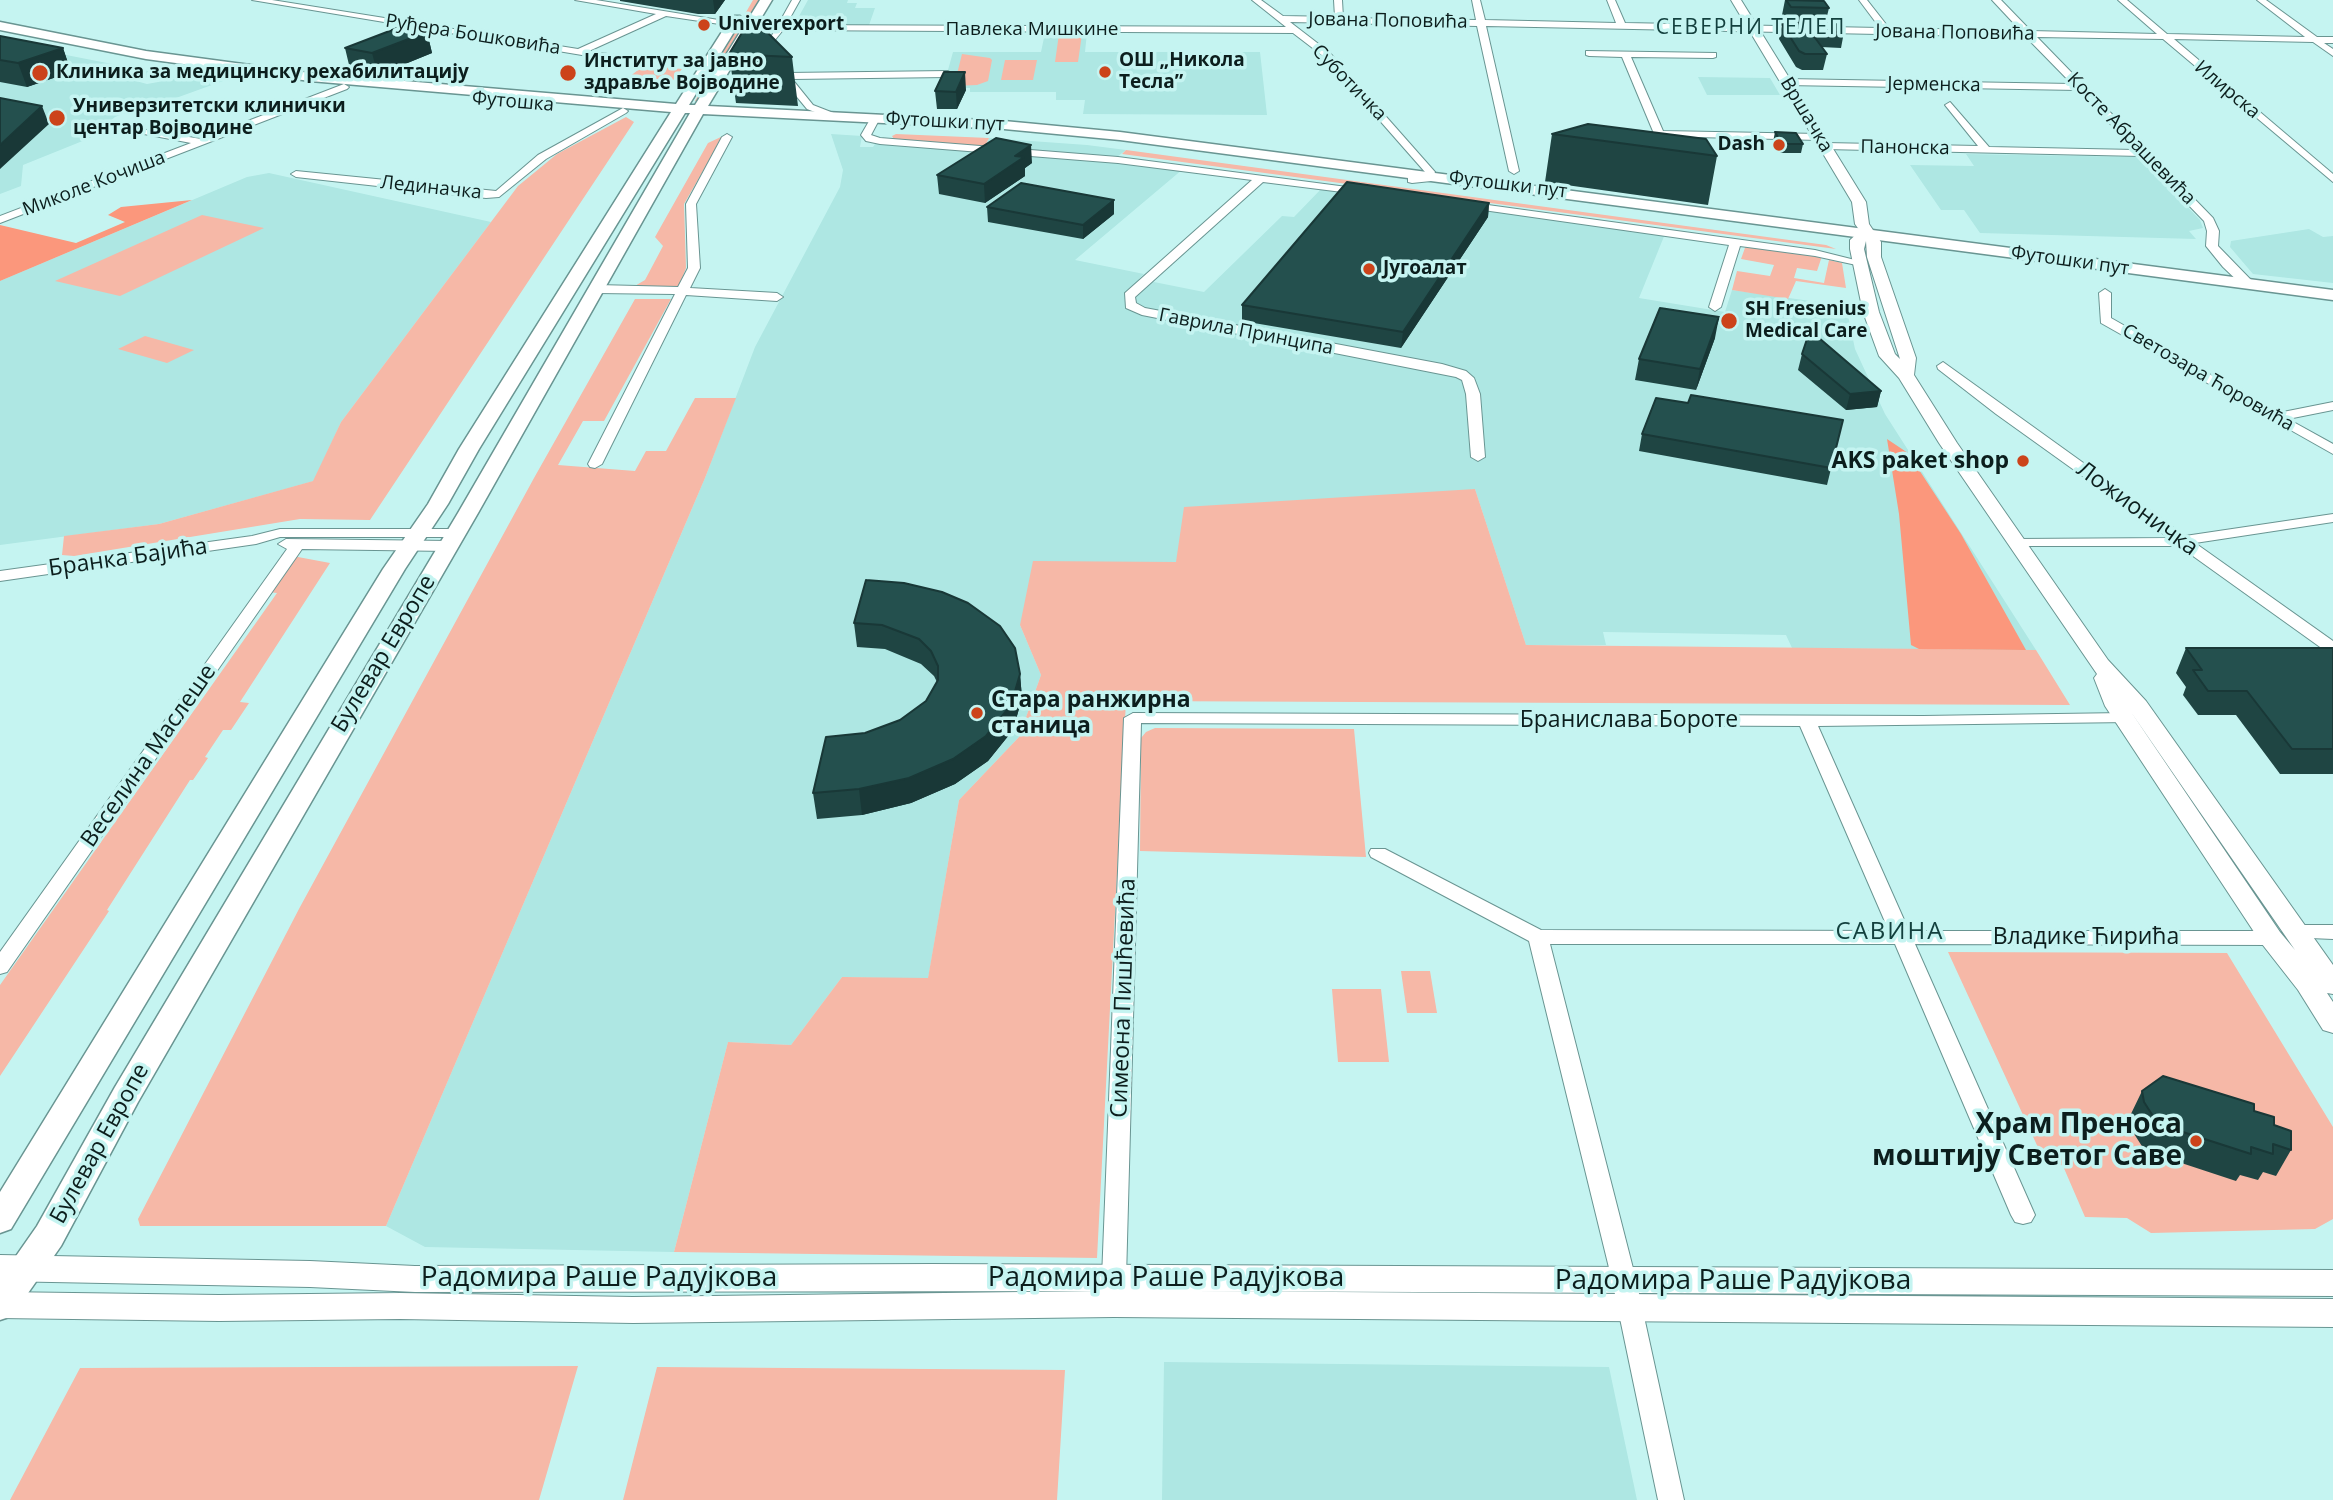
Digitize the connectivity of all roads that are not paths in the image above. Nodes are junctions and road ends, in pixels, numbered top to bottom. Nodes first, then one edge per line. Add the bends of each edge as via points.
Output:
1 (256, 0) edge
2 (579, 0) edge
3 (616, 0) edge
4 (766, 0) edge
5 (796, 0) edge
6 (1256, 0) edge
7 (1338, 0) edge
8 (1476, 0) edge
9 (1611, 0) edge
10 (1736, 0) edge
11 (1863, 0) edge
12 (1996, 0) edge
13 (2122, 0) edge
14 (2261, 0) edge
15 (606, 4) junction
16 (742, 7) dead end
17 (665, 13) junction
18 (1282, 19) junction
19 (1339, 20) junction
20 (733, 23) junction
21 (1481, 23) junction
22 (0, 26) edge
23 (1622, 26) junction
24 (749, 28) junction
25 (780, 28) junction
26 (1754, 29) junction
27 (1296, 30) junction
28 (1886, 31) junction
29 (0, 33) edge
30 (2030, 34) junction
31 (2165, 37) junction
32 (2315, 40) junction
33 (2333, 40) edge
34 (579, 52) junction
35 (1589, 53) dead end
36 (2333, 53) edge
37 (1625, 54) junction
38 (1713, 55) dead end
39 (648, 63) dead end
40 (948, 74) edge
41 (785, 76) junction
42 (1786, 82) junction
43 (344, 87) junction
44 (2082, 87) junction
45 (1950, 105) dead end
46 (810, 107) junction
47 (623, 111) junction
48 (688, 112) junction
49 (793, 114) junction
50 (833, 116) junction
51 (873, 121) junction
52 (127, 128) dead end
53 (727, 137) dead end
54 (1822, 141) junction
55 (203, 142) junction
56 (1986, 149) junction
57 (2146, 153) junction
58 (1514, 172) dead end
59 (296, 174) dead end
60 (1430, 175) junction
61 (1262, 177) junction
62 (2333, 179) edge
63 (1412, 180) junction
64 (1379, 193) edge
65 (1457, 204) edge
66 (0, 220) edge
67 (1866, 238) junction
68 (1736, 242) junction
69 (1861, 263) junction
70 (2249, 285) junction
71 (597, 289) junction
72 (684, 291) junction
73 (2105, 293) dead end
74 (2333, 295) edge
75 (778, 296) dead end
76 (2333, 301) edge
77 (1715, 307) dead end
78 (1943, 366) dead end
79 (1906, 375) junction
80 (2333, 406) edge
81 (2277, 417) junction
82 (2333, 450) edge
83 (1478, 457) dead end
84 (595, 464) dead end
85 (2333, 518) edge
86 (414, 539) junction
87 (452, 539) junction
88 (256, 540) junction
89 (2182, 541) junction
90 (2017, 543) junction
91 (298, 545) junction
92 (0, 576) edge
93 (2333, 649) edge
94 (2100, 665) junction
95 (1133, 718) joint
96 (2124, 718) junction
97 (1807, 721) junction
98 (1378, 853) dead end
99 (2333, 932) edge
100 (2283, 935) junction
101 (1900, 936) junction
102 (1538, 937) junction
103 (2, 960) edge
104 (2333, 985) edge
105 (2333, 1023) edge
106 (2023, 1215) dead end
107 (0, 1220) edge
108 (13, 1268) edge
109 (2333, 1271) edge
110 (1114, 1278) junction
111 (2268, 1283) junction
112 (2333, 1283) edge
113 (1627, 1294) junction
114 (0, 1305) edge
115 (2283, 1311) junction
116 (2333, 1313) edge
117 (2333, 1322) edge
118 (1671, 1500) edge

1 - 34 street, Руђера Бошковића
2 - 15 street
3 - 15 street
4 - 24 main road, Булевар Европе
5 - 25 street
6 - 18 street, Суботичка
7 - 19 street
8 - 21 street
9 - 23 street
10 - 26 street, Вршачка
11 - 28 street
12 - 30 street, Косте Абрашевића
13 - 31 street, Илирска
14 - 32 street
15 - 17 street
16 - 20 main road, Булевар Европе
17 - 20 street
17 - 34 street
18 - 19 street, Јована Поповића
18 - 27 street, Суботичка
19 - 21 street, Јована Поповића
20 - 48 main road, Булевар Европе
21 - 23 street, Јована Поповића
21 - 58 street
22 - 48 main road, Футошка via 262,72
23 - 26 street, Јована Поповића
24 - 25 street, Павлека Мишкине
24 - 48 main road, Булевар Европе
25 - 27 street, Павлека Мишкине
25 - 41 street via 772,43 773,56
26 - 28 street, Јована Поповића
26 - 42 street, Вршачка
27 - 60 street, Суботичка via 1353,82
28 - 30 street, Јована Поповића
29 - 43 main road, Футошка via 200,71
30 - 31 street, Јована Поповића
30 - 44 street, Косте Абрашевића
31 - 32 street, Јована Поповића
31 - 62 street, Илирска
32 - 33 street, Јована Поповића
32 - 36 street
34 - 39 street, Руђера Бошковића
35 - 37 street
37 - 38 street
37 - 54 street, Панонска via 1659,134
40 - 41 street
41 - 46 street
42 - 44 street, Јерменска
42 - 54 street, Вршачка
43 - 47 main road, Футошка
43 - 55 street, Миколе Кочиша
44 - 57 street, Косте Абрашевића
45 - 56 street, Панонска
46 - 49 street via 808,112
46 - 50 street
47 - 48 main road, Футошка
47 - 59 street, Лединачка via 542,157 499,194
48 - 49 main road, Футошки пут
48 - 51 main road, Футошки пут
48 - 71 main road, Булевар Европе
48 - 86 main road, Булевар Европе
49 - 50 main road, Футошки пут
50 - 51 main road, Футошки пут
51 - 60 main road, Футошки пут via 1120,135
51 - 61 street via 866,135 880,141 1066,155
51 - 63 main road, Футошки пут via 1086,138
52 - 55 street
53 - 72 street via 691,204 694,268
54 - 56 street, Панонска
54 - 67 street, Вршачка via 1856,195
55 - 66 street, Миколе Кочиша
56 - 57 street, Панонска
57 - 70 street, Косте Абрашевића via 2210,220 2212,246
60 - 63 street
60 - 67 main road, Футошки пут
61 - 64 street
61 - 83 street, Гаврила Принципа via 1129,296 1130,305 1461,374 1468,378 1473,394
63 - 67 main road, Футошки пут
65 - 68 street
67 - 69 street, Вршачка
67 - 70 main road, Футошки пут
67 - 76 main road, Футошки пут
67 - 79 street via 1908,358
68 - 69 street
68 - 77 street
69 - 79 street, Вршачка via 1871,312 1887,356
70 - 74 main road, Футошки пут
71 - 72 street
71 - 87 main road, Булевар Европе
72 - 75 street
72 - 84 street
73 - 81 street, Светозара Ћоровића via 2105,320
78 - 89 street, Ложионичка
79 - 90 street, Вршачка
80 - 81 street
81 - 82 street, Светозара Ћоровића
85 - 89 street
86 - 87 street, Бранка Бајића
86 - 88 street, Бранка Бајића via 280,533
86 - 91 street, Бранка Бајића
86 - 107 main road, Булевар Европе
87 - 108 main road, Булевар Европе via 126,1095 49,1236
88 - 91 street, Бранка Бајића
88 - 92 street, Бранка Бајића
89 - 90 street
89 - 93 street, Ложионичка
90 - 94 street, Вршачка
91 - 103 street, Веселина Маслеше
94 - 96 street
94 - 100 street via 2138,706
95 - 97 street, Бранислава Бороте
95 - 110 street, Симеона Пишћевића
96 - 97 street, Бранислава Бороте
96 - 100 street
97 - 101 street
98 - 102 street, Владике Ћирића
99 - 100 street, Владике Ћирића
100 - 101 street, Владике Ћирића
100 - 104 street
100 - 105 street
101 - 102 street, Владике Ћирића
101 - 106 street
102 - 113 street
108 - 110 street, Радомира Раше Радујкова via 415,1279
108 - 114 main road, Булевар Европе
109 - 111 street
110 - 113 street, Радомира Раше Радујкова
111 - 112 street, Радомира Раше Радујкова
111 - 113 street, Радомира Раше Радујкова
113 - 114 street, Радомира Раше Радујкова via 633,1310
113 - 115 street, Радомира Раше Радујкова
113 - 118 street
115 - 116 street, Радомира Раше Радујкова
115 - 117 street

